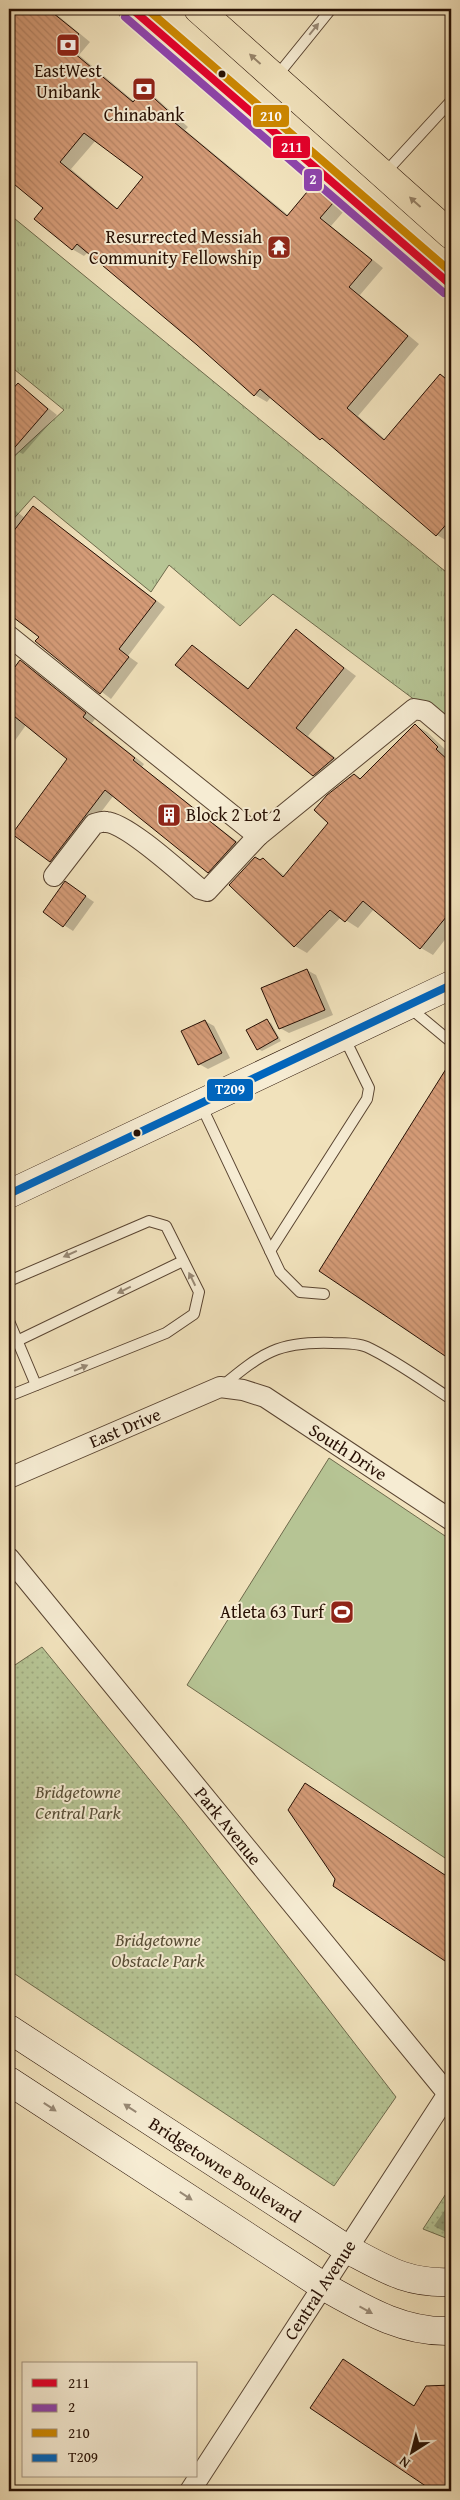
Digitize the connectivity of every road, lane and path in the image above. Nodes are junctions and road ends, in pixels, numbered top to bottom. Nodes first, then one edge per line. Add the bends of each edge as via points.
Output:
1 (132, 9) edge
2 (331, 9) edge
3 (208, 14) edge
4 (276, 77) junction
5 (451, 101) edge
6 (384, 174) junction
7 (451, 235) edge
8 (451, 285) edge
9 (9, 636) edge
10 (451, 733) edge
11 (258, 836) junction
12 (54, 876) dead end
13 (451, 985) edge
14 (408, 1007) junction
15 (344, 1037) junction
16 (451, 1042) edge
17 (200, 1104) junction
18 (9, 1194) edge
19 (270, 1251) junction
20 (183, 1261) junction
21 (9, 1281) edge
22 (324, 1294) dead end
23 (9, 1321) edge
24 (18, 1341) junction
25 (36, 1385) junction
26 (220, 1388) junction
27 (243, 1390) joint
28 (9, 1396) edge
29 (451, 1399) edge
30 (9, 1478) edge
31 (451, 1520) edge
32 (9, 1558) edge
33 (9, 2029) edge
34 (9, 2081) edge
35 (450, 2091) edge
36 (347, 2249) junction
37 (451, 2282) edge
38 (323, 2286) junction
39 (451, 2331) edge
40 (190, 2491) edge

1 - 8 main road
4 -> 2 lane
4 -> 3 main road
4 - 6 main road
5 - 6 lane
7 -> 6 main road
9 - 11 street
10 - 11 street via 425,711 414,709
11 - 12 street via 207,891 118,825 106,822 94,824
13 - 14 street
14 - 15 street
14 - 16 lane
15 - 17 street
15 - 19 lane via 369,1088 367,1099
17 - 18 street
17 - 19 lane
19 - 22 lane via 280,1272 300,1292
20 -> 21 lane via 166,1226 149,1221
20 -> 24 lane
25 -> 20 lane via 166,1333 194,1314 199,1292
23 - 24 lane
24 - 25 lane
25 - 28 lane
26 - 27 street, East Drive
26 - 29 lane via 249,1364 282,1346 336,1343 366,1346
26 - 30 street, East Drive
27 - 31 street, South Drive via 265,1397
32 - 35 street, Park Avenue
36 -> 33 street, Bridgetowne Boulevard
34 -> 38 street
35 - 36 street, Central Avenue
36 - 37 street, Bridgetowne Boulevard via 396,2275 420,2282
36 - 38 street, Central Avenue
38 -> 39 street via 376,2315 405,2326 436,2332
38 - 40 street, Central Avenue

